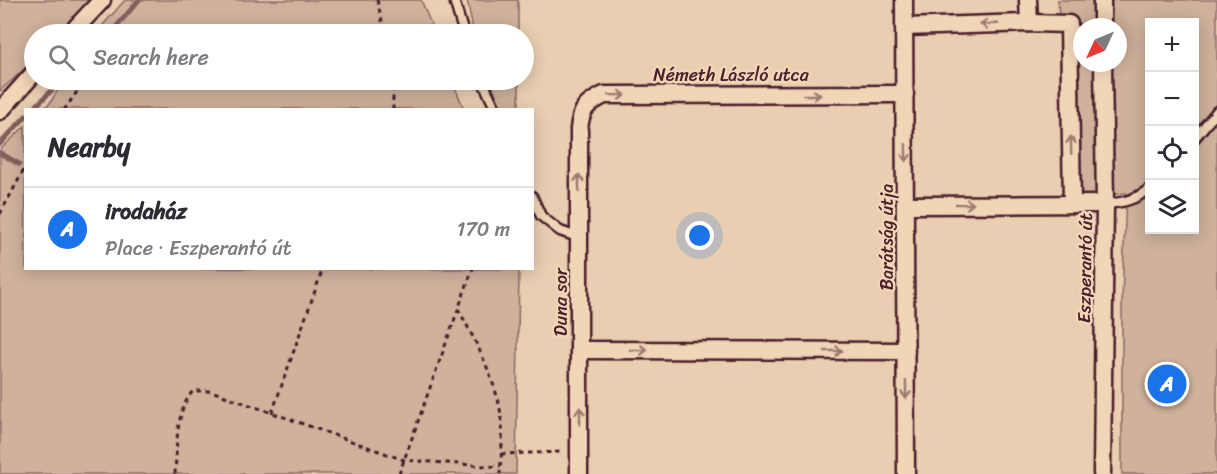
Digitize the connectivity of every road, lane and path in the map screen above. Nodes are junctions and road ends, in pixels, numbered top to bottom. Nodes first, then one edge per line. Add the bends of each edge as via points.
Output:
1 (102, 0) edge
2 (377, 0) edge
3 (454, 0) edge
4 (904, 0) edge
5 (1028, 0) edge
6 (1102, 0) edge
7 (1102, 18) edge
8 (1029, 22) junction
9 (79, 24) edge
10 (383, 24) edge
11 (461, 24) edge
12 (904, 27) junction
13 (1103, 72) edge
14 (24, 84) edge
15 (78, 90) edge
16 (393, 90) edge
17 (487, 90) edge
18 (904, 94) junction
19 (65, 108) edge
20 (393, 108) edge
21 (495, 108) edge
22 (0, 111) edge
23 (1217, 111) edge
24 (579, 129) joint
25 (1199, 133) edge
26 (24, 170) edge
27 (1145, 192) edge
28 (534, 200) edge
29 (1072, 203) junction
30 (1105, 204) junction
31 (906, 205) junction
32 (0, 214) edge
33 (580, 238) junction
34 (322, 270) edge
35 (472, 270) edge
36 (458, 309) junction
37 (580, 350) junction
38 (906, 351) junction
39 (272, 413) junction
40 (568, 452) dead end
41 (501, 454) junction
42 (404, 460) junction
43 (500, 467) junction
44 (175, 474) edge
45 (399, 474) edge
46 (500, 474) edge
47 (579, 474) edge
48 (906, 474) edge
49 (1102, 474) edge

1 - 9 street
2 - 10 path
3 - 11 lane
4 - 12 street, Barátság útja
5 - 8 street
6 - 7 street
8 -> 12 street
29 -> 8 street, Eszperantó út via 1069,24
12 - 18 street, Barátság útja
13 - 30 street, Eszperantó út
14 - 22 street
15 - 19 path
16 - 20 path
17 - 21 lane
24 -> 18 street, Németh László utca via 581,114 591,101 604,95
18 -> 31 street, Barátság útja
23 - 25 lane
33 -> 24 street, Duna sor
26 - 32 path
27 - 30 lane via 1120,203
28 - 33 lane via 541,216 560,231
29 - 30 street
31 -> 29 street
30 - 49 street, Eszperantó út
31 - 38 street, Barátság útja
33 - 37 street, Duna sor
34 - 39 path
35 - 36 path
36 - 41 path via 493,387 502,422
36 - 42 path
37 -> 38 street
47 -> 37 street, Duna sor
38 -> 48 street, Barátság útja
39 - 42 path
39 - 44 path via 211,391 193,391 182,409
40 - 41 path
41 - 43 path
42 - 43 path
42 - 45 path
43 - 46 path

